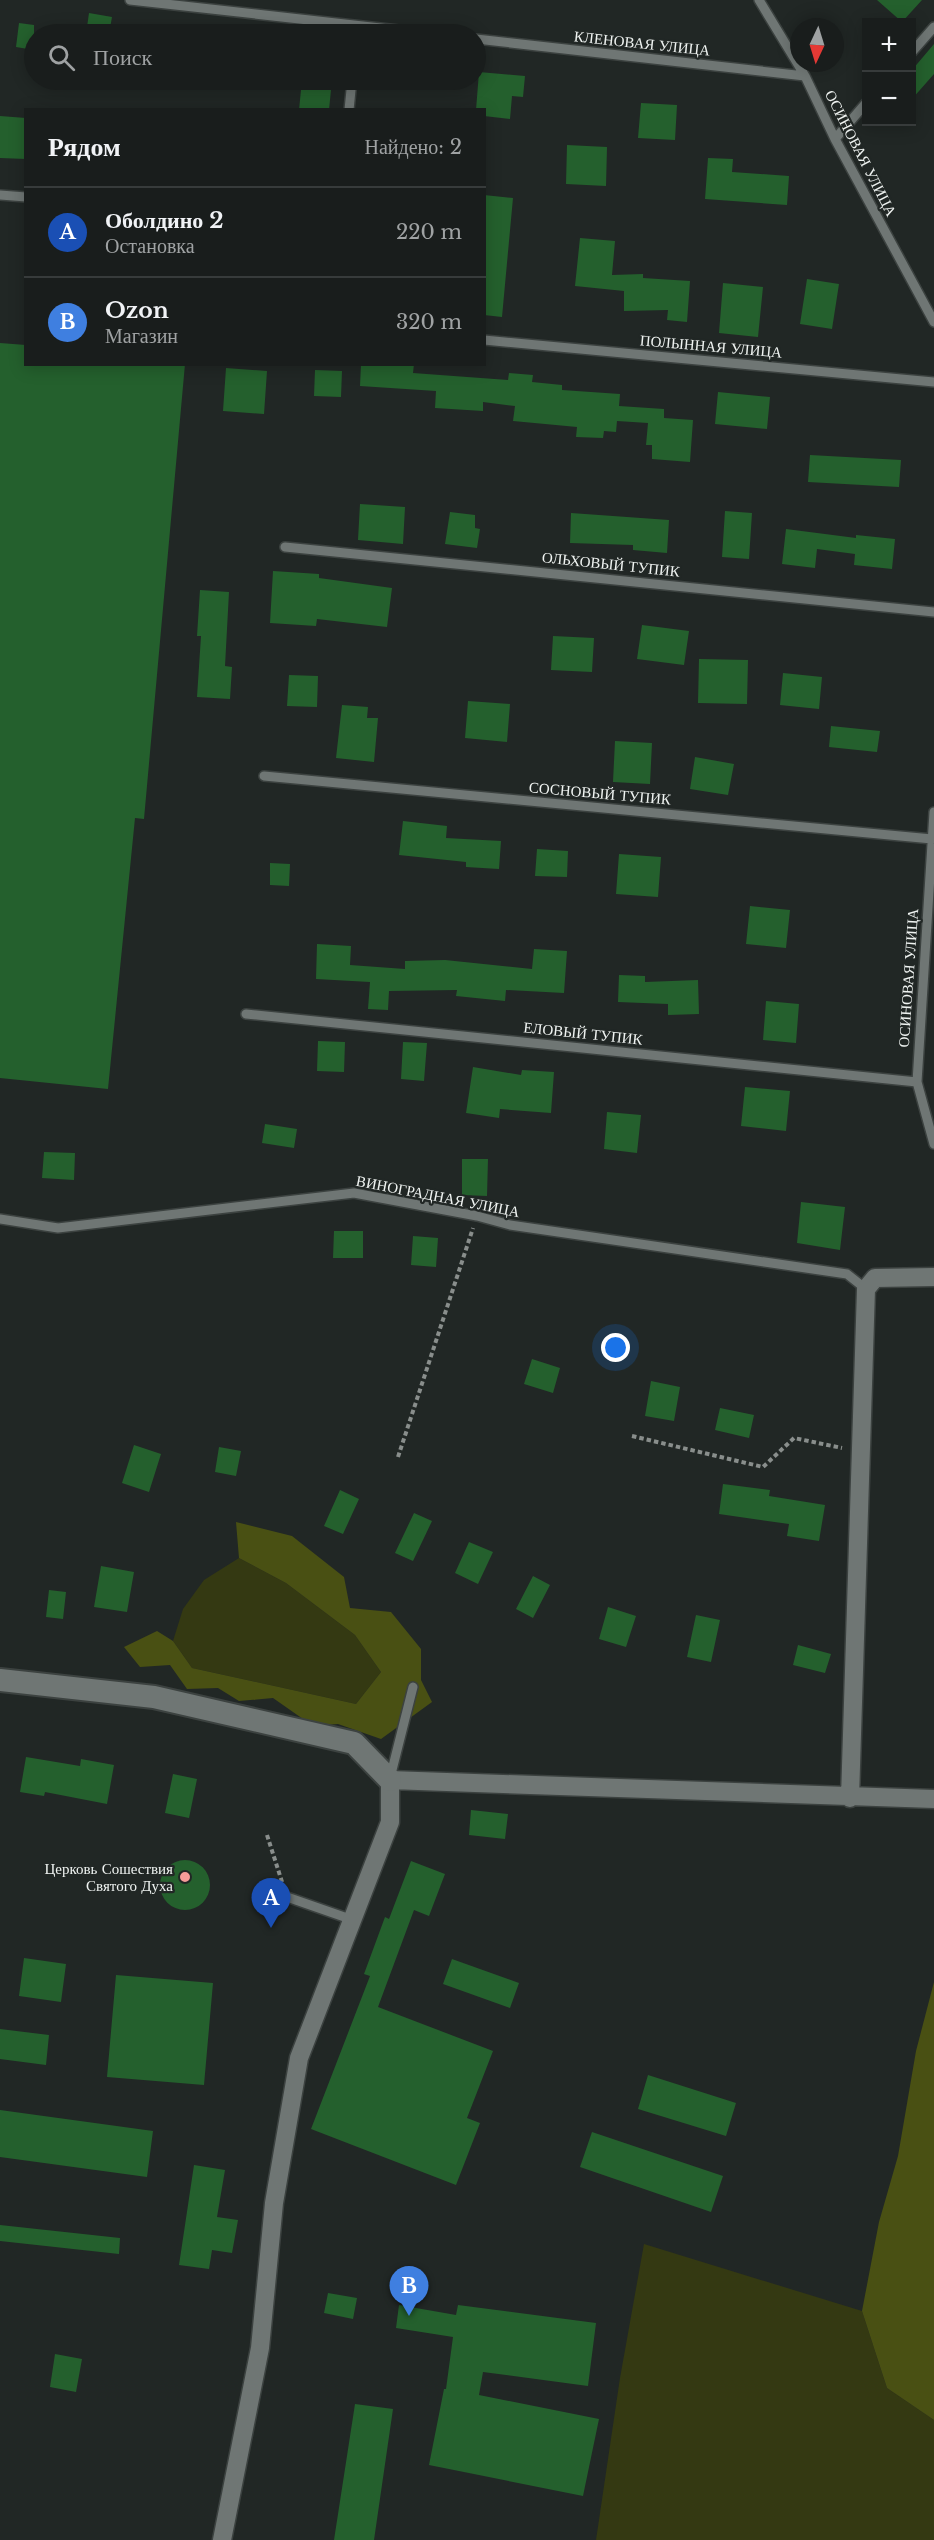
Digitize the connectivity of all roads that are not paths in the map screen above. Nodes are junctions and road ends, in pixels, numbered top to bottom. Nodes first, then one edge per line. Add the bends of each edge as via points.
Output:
1 (130, 0) edge
2 (759, 0) edge
3 (312, 24) edge
4 (934, 27) edge
5 (486, 40) edge
6 (916, 47) edge
7 (805, 76) junction
8 (351, 90) edge
9 (349, 108) edge
10 (862, 109) edge
11 (835, 139) junction
12 (0, 195) edge
13 (24, 197) edge
14 (934, 322) edge
15 (486, 340) edge
16 (934, 382) edge
17 (285, 547) dead end
18 (934, 612) edge
19 (264, 777) dead end
20 (934, 812) edge
21 (932, 839) junction
22 (246, 1014) dead end
23 (917, 1082) junction
24 (934, 1144) edge
25 (0, 1218) edge
26 (934, 1277) edge
27 (866, 1289) junction
28 (0, 1680) edge
29 (413, 1687) dead end
30 (390, 1780) junction
31 (850, 1798) junction
32 (934, 1799) edge
33 (287, 1897) road end
34 (353, 1920) junction
35 (222, 2540) edge

1 - 3 lane
2 - 7 lane, ОСИНОВАЯ УЛИЦА
4 - 6 lane
5 - 7 lane, КЛЕНОВАЯ УЛИЦА
7 - 11 lane, ОСИНОВАЯ УЛИЦА
8 - 9 lane
10 - 11 lane
11 - 14 lane, ОСИНОВАЯ УЛИЦА
12 - 13 lane
15 - 16 lane, ПОЛЫННАЯ УЛИЦА
17 - 18 lane, ОЛЬХОВЫЙ ТУПИК
19 - 21 lane, СОСНОВЫЙ ТУПИК
20 - 21 lane, ОСИНОВАЯ УЛИЦА
21 - 23 lane, ОСИНОВАЯ УЛИЦА
22 - 23 lane, ЕЛОВЫЙ ТУПИК
23 - 24 lane, ОСИНОВАЯ УЛИЦА
25 - 27 lane, ВИНОГРАДНАЯ УЛИЦА via 58,1228 354,1193 510,1226 847,1274
26 - 27 street via 875,1278
27 - 31 street
28 - 30 street via 154,1697 354,1743
29 - 30 lane
30 - 31 street
30 - 34 street via 390,1822
31 - 32 street
33 - 34 lane
34 - 35 street via 299,2058 274,2203 260,2348

